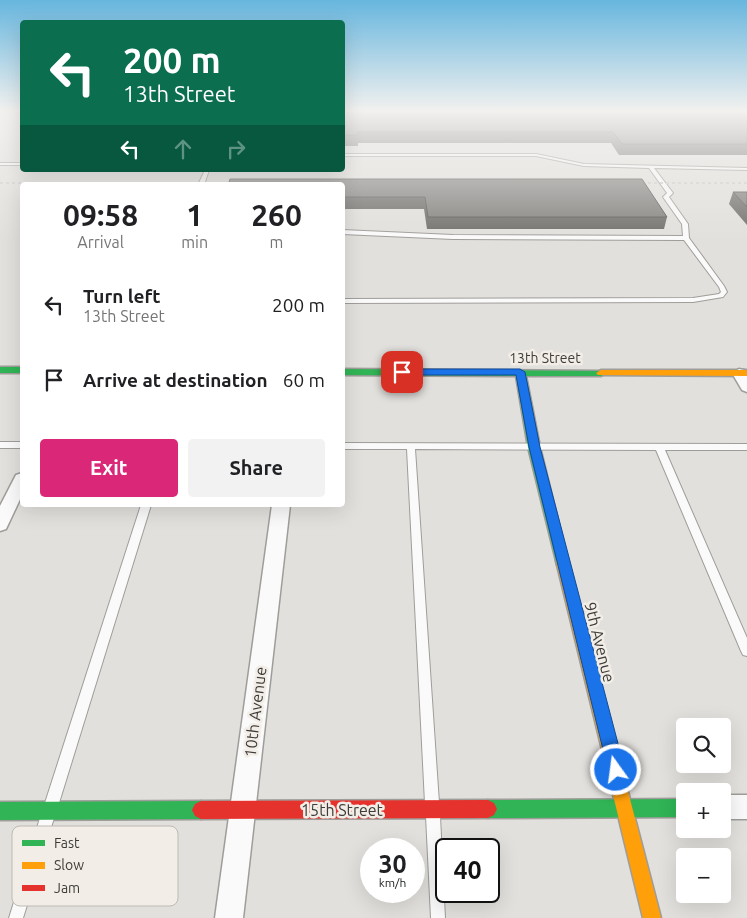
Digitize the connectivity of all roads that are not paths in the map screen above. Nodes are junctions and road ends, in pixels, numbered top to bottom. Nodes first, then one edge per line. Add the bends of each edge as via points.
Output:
1 (345, 155) edge
2 (0, 164) edge
3 (20, 164) edge
4 (651, 167) junction
5 (747, 169) edge
6 (345, 232) edge
7 (686, 238) junction
8 (345, 301) edge
9 (0, 370) edge
10 (20, 370) edge
11 (345, 372) edge
12 (520, 372) junction
13 (743, 373) edge
14 (747, 387) edge
15 (0, 445) edge
16 (20, 445) edge
17 (345, 446) edge
18 (411, 447) junction
19 (534, 447) junction
20 (747, 447) edge
21 (660, 448) junction
22 (20, 483) edge
23 (145, 507) edge
24 (281, 507) edge
25 (0, 524) edge
26 (747, 651) edge
27 (731, 807) edge
28 (747, 807) edge
29 (626, 808) junction
30 (676, 808) edge
31 (432, 810) junction
32 (0, 811) edge
33 (243, 811) junction
34 (49, 812) junction
35 (45, 826) edge
36 (20, 906) edge
37 (16, 918) edge
38 (229, 918) edge
39 (438, 918) edge
40 (652, 918) edge

1 - 4 lane via 536,155 584,165
2 - 3 lane
4 - 5 lane
4 - 7 lane via 670,193 666,198 685,224
6 - 7 lane via 453,237
7 - 8 lane via 722,287 724,292 721,296 693,300
9 - 10 street
11 - 12 street, 13th Street
12 - 13 street, 13th Street
12 - 19 street, 9th Avenue
13 - 14 street
15 - 16 lane
17 - 18 lane
18 - 19 lane
18 - 31 lane
19 - 21 lane
19 - 29 street, 9th Avenue
20 - 21 lane
21 - 26 lane
22 - 25 street
23 - 34 lane
24 - 33 street, 10th Avenue
27 - 28 street
29 - 30 street, 15th Street
29 - 31 street, 15th Street
29 - 40 street, 9th Avenue
31 - 33 street, 15th Street
31 - 39 lane
32 - 34 street, 15th Street
33 - 34 street, 15th Street
33 - 38 street, 10th Avenue
34 - 35 lane
36 - 37 lane

